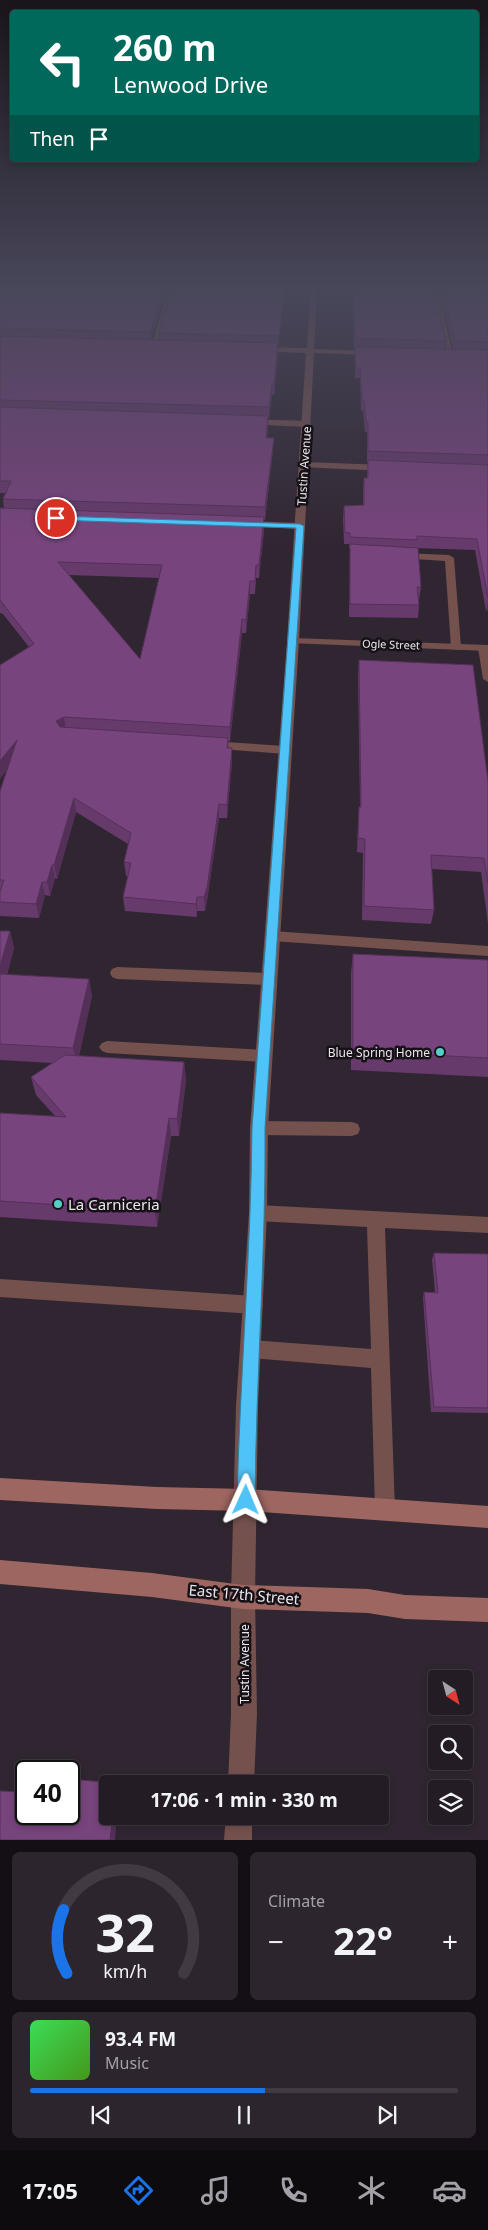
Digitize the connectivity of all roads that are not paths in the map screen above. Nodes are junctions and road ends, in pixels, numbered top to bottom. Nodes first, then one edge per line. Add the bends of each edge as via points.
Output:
1 (309, 373) edge
2 (238, 422) edge
3 (307, 424) junction
4 (303, 465) junction
5 (400, 468) edge
6 (232, 524) edge
7 (300, 526) junction
8 (390, 555) edge
9 (293, 641) junction
10 (456, 647) junction
11 (486, 648) edge
12 (488, 679) edge
13 (196, 744) edge
14 (286, 750) junction
15 (272, 936) junction
16 (488, 951) edge
17 (117, 973) dead end
18 (269, 979) junction
19 (107, 1047) dead end
20 (264, 1056) junction
21 (259, 1128) junction
22 (352, 1129) dead end
23 (258, 1213) junction
24 (376, 1220) junction
25 (488, 1225) edge
26 (0, 1288) edge
27 (254, 1305) junction
28 (250, 1349) junction
29 (380, 1359) junction
30 (0, 1490) edge
31 (246, 1500) junction
32 (384, 1510) junction
33 (488, 1517) edge
34 (0, 1572) edge
35 (243, 1597) junction
36 (488, 1610) edge
37 (241, 1775) edge
38 (239, 1825) edge
39 (238, 1840) edge

1 - 3 street, Tustin Avenue
2 - 3 street
3 - 4 street, Tustin Avenue
4 - 5 street
4 - 7 street, Tustin Avenue
6 - 7 street
7 - 9 street, Tustin Avenue
8 - 10 lane via 449,558
9 - 10 street, Ogle Street
9 - 14 street, Tustin Avenue
10 - 11 street, Ogle Street
11 - 12 lane
13 - 14 lane
14 - 15 street, Tustin Avenue
15 - 16 lane
15 - 18 street, Tustin Avenue
17 - 18 lane
18 - 20 street, Tustin Avenue
19 - 20 lane
20 - 21 street, Tustin Avenue
21 - 22 lane
21 - 23 street, Tustin Avenue
23 - 24 lane
23 - 27 street, Tustin Avenue
24 - 25 lane
24 - 29 lane
26 - 27 lane
27 - 28 street, Tustin Avenue
28 - 29 lane
28 - 31 street, Tustin Avenue
29 - 32 lane
30 - 31 main road
31 - 32 main road
31 - 35 street, Tustin Avenue
32 - 33 main road
34 - 35 main road, East 17th Street via 152,1585
35 - 36 main road, East 17th Street via 368,1601
35 - 37 street, Tustin Avenue
38 - 39 street

